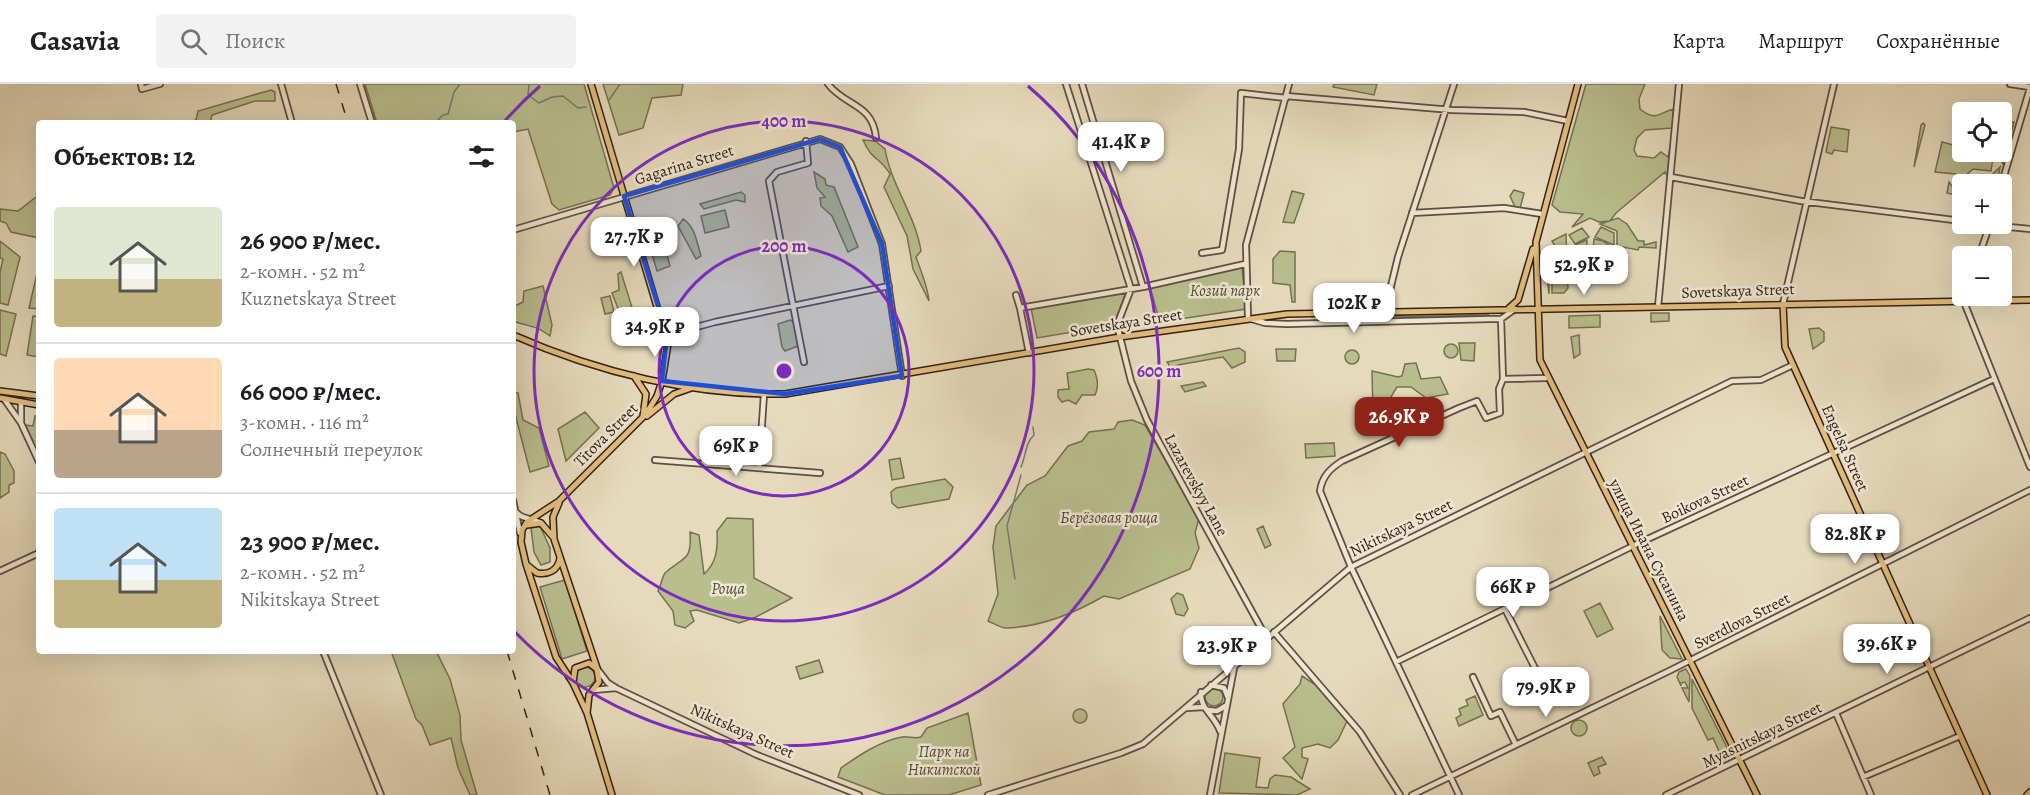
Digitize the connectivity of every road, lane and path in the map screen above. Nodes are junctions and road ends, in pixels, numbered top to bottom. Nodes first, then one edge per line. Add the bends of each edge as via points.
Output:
1 (141, 84) edge
2 (160, 84) edge
3 (281, 84) edge
4 (360, 84) edge
5 (591, 84) edge
6 (828, 84) edge
7 (1066, 84) edge
8 (1082, 84) edge
9 (1289, 84) edge
10 (1454, 84) edge
11 (1578, 84) edge
12 (1679, 84) edge
13 (1834, 84) edge
14 (2010, 84) edge
15 (2030, 87) edge
16 (1286, 97) junction
17 (1446, 109) junction
18 (291, 120) edge
19 (371, 120) edge
20 (1568, 121) junction
21 (876, 138) dead end
22 (806, 141) junction
23 (2005, 174) edge
24 (1671, 177) junction
25 (624, 196) junction
26 (1806, 202) junction
27 (1412, 213) junction
28 (1542, 214) junction
29 (1952, 220) edge
30 (2012, 227) edge
31 (516, 229) edge
32 (2030, 229) edge
33 (1536, 242) junction
34 (1202, 253) dead end
35 (1245, 264) junction
36 (889, 286) junction
37 (1143, 287) junction
38 (1131, 290) junction
39 (1016, 295) dead end
40 (2030, 300) edge
41 (2012, 301) edge
42 (1952, 302) edge
43 (1783, 304) junction
44 (795, 306) junction
45 (1966, 306) edge
46 (1658, 307) junction
47 (1020, 309) junction
48 (1516, 309) junction
49 (1537, 309) junction
50 (1506, 310) junction
51 (1385, 311) junction
52 (1248, 318) junction
53 (1501, 319) junction
54 (667, 335) junction
55 (516, 337) edge
56 (1120, 337) junction
57 (516, 341) edge
58 (527, 343) junction
59 (1029, 353) junction
60 (804, 362) dead end
61 (1793, 365) junction
62 (633, 375) junction
63 (902, 376) junction
64 (1547, 378) junction
65 (1503, 379) junction
66 (1994, 379) junction
67 (662, 381) junction
68 (697, 387) junction
69 (0, 391) edge
70 (764, 394) junction
71 (36, 396) edge
72 (2, 398) edge
73 (21, 402) junction
74 (36, 404) edge
75 (643, 418) junction
76 (21, 423) junction
77 (1584, 452) junction
78 (1833, 454) junction
79 (36, 456) edge
80 (655, 460) dead end
81 (2030, 467) edge
82 (759, 468) junction
83 (820, 473) dead end
84 (2030, 490) edge
85 (559, 501) junction
86 (516, 510) edge
87 (517, 513) junction
88 (534, 519) junction
89 (541, 523) junction
90 (523, 528) junction
91 (521, 535) junction
92 (554, 538) junction
93 (1632, 546) junction
94 (36, 555) edge
95 (560, 556) junction
96 (526, 564) junction
97 (1882, 564) junction
98 (1351, 567) junction
99 (0, 571) edge
100 (1505, 609) junction
101 (2030, 618) edge
102 (1274, 632) junction
103 (1267, 639) junction
104 (324, 654) edge
105 (1690, 661) junction
106 (1396, 662) junction
107 (1234, 667) junction
108 (1929, 667) junction
109 (598, 669) junction
110 (1473, 677) dead end
111 (573, 684) junction
112 (1543, 684) dead end
113 (1208, 686) junction
114 (616, 688) junction
115 (593, 690) junction
116 (1201, 692) junction
117 (1228, 698) junction
118 (1227, 705) junction
119 (1184, 708) junction
120 (1205, 709) junction
121 (587, 713) junction
122 (1836, 713) junction
123 (1221, 734) junction
124 (1960, 736) junction
125 (1516, 745) junction
126 (1740, 760) junction
127 (1450, 776) junction
128 (1863, 777) junction
129 (850, 793) edge
130 (381, 795) edge
131 (612, 795) edge
132 (859, 795) edge
133 (988, 795) edge
134 (1210, 795) edge
135 (1400, 795) edge
136 (1412, 795) edge
137 (1459, 795) edge
138 (1666, 795) edge
139 (1757, 795) edge
140 (1871, 795) edge
141 (1988, 795) edge

1 - 2 street via 142,89
3 - 18 street
4 - 19 street
5 - 25 main road
6 - 21 street via 875,123
7 - 38 street
8 - 37 street
9 - 16 street
10 - 17 street
11 - 20 main road
12 - 24 street
13 - 26 street
14 - 15 street
15 - 23 street
16 - 17 street
16 - 34 street via 1241,93 1239,149 1222,250
16 - 35 street via 1246,245
17 - 20 street via 1524,112
17 - 27 street
20 - 28 main road
22 - 25 street, Gagarina Street
22 - 36 street, Gagarina Street via 820,139 840,147 851,164 882,244
22 - 44 street via 808,164 777,172 769,181
24 - 26 street
24 - 46 street
25 - 31 street, Gagarina Street
25 - 54 main road
26 - 29 street
26 - 43 street
27 - 28 street via 1504,208
27 - 51 street
28 - 33 main road
30 - 32 street
33 - 49 main road
33 - 50 main road via 1518,300
35 - 37 street
35 - 52 street
36 - 44 street
36 - 63 street, Gagarina Street
37 - 38 street
38 - 47 street
38 - 56 street via 1119,317
39 - 47 street
40 - 41 main road, Sovetskaya Street
42 - 43 main road, Sovetskaya Street
43 - 46 main road, Sovetskaya Street
43 - 61 main road, Engelsa Street via 1785,347
44 - 54 street
44 - 60 street
45 - 66 street
46 - 49 main road, Sovetskaya Street
47 - 59 street
48 - 49 main road, Sovetskaya Street
48 - 50 main road, Sovetskaya Street
48 - 53 street
49 - 64 main road via 1539,353
50 - 51 main road, Sovetskaya Street
51 - 52 main road, Sovetskaya Street
52 - 53 street via 1287,324
52 - 56 main road, Sovetskaya Street
53 - 65 street
54 - 67 main road, Titova Street
55 - 58 main road
56 - 59 main road, Sovetskaya Street
56 - 103 street, Lazarevskyy Lane via 1131,381 1147,420
57 - 58 main road
58 - 62 main road, Sovetskaya Street
59 - 63 main road, Sovetskaya Street
61 - 77 street, Nikitskaya Street via 1761,380 1732,381
61 - 78 main road, Engelsa Street
62 - 67 main road, Sovetskaya Street
62 - 75 main road via 646,394
63 - 70 main road, Sovetskaya Street via 801,393
64 - 65 street
64 - 77 main road, улица Ивана Сусанина
65 - 98 street via 1499,389 1500,413 1486,418 1477,401 1342,460 1327,473 1320,490
66 - 78 street, Boikova Street
66 - 81 street
67 - 68 main road, Sovetskaya Street
67 - 75 main road, Titova Street
68 - 70 main road, Sovetskaya Street
68 - 75 main road via 674,394
69 - 71 main road
70 - 82 street
72 - 73 main road
72 - 76 street
73 - 74 main road
73 - 76 street
75 - 85 main road, Titova Street
76 - 79 street
77 - 93 main road, улица Ивана Сусанина
77 - 98 street, Nikitskaya Street
78 - 93 street, Boikova Street
78 - 97 main road, Engelsa Street
80 - 82 street
82 - 83 street
84 - 97 street, Sverdlova Street
85 - 88 main road, Titova Street
85 - 92 main road via 553,517
86 - 87 street
87 - 88 street via 522,518
87 - 91 street
88 - 89 street
88 - 90 main road, Titova Street
89 - 90 main road
89 - 92 main road
90 - 91 main road
91 - 96 main road
92 - 95 main road
93 - 100 street, Boikova Street
93 - 105 main road, улица Ивана Сусанина
94 - 99 street
95 - 96 main road via 558,566 549,573 537,573
95 - 109 main road
96 - 111 main road via 556,657
97 - 105 street, Sverdlova Street
97 - 108 main road, Engelsa Street
98 - 102 street, Nikitskaya Street
98 - 106 street
100 - 106 street, Boikova Street
100 - 112 street
101 - 108 street, Myasnitskaya Street
102 - 103 street, Nikitskaya Street
102 - 135 street via 1360,732
103 - 107 street, Nikitskaya Street
104 - 130 street
105 - 125 street, Sverdlova Street
105 - 126 main road, улица Ивана Сусанина
106 - 127 street
107 - 113 street, Nikitskaya Street
107 - 117 street
108 - 122 street, Myasnitskaya Street
108 - 124 main road, Engelsa Street
109 - 111 main road via 589,663 579,665 572,673
109 - 114 street
109 - 115 main road via 599,682
110 - 125 street via 1491,716 1500,712
111 - 115 main road via 583,691
111 - 121 main road
113 - 116 street, Nikitskaya Street
113 - 117 street via 1220,686
114 - 115 street
114 - 129 street, Nikitskaya Street via 757,755
115 - 121 main road via 586,702
116 - 119 street, Nikitskaya Street
116 - 120 street
117 - 118 street
118 - 120 street via 1217,711
118 - 123 street
119 - 120 street
119 - 133 street, Nikitskaya Street via 1133,749
120 - 123 street via 1217,722
121 - 131 main road
122 - 126 street, Myasnitskaya Street
122 - 128 street
123 - 134 street
124 - 128 street
124 - 141 main road, Engelsa Street
125 - 127 street, Sverdlova Street
126 - 138 street, Myasnitskaya Street
126 - 139 main road, улица Ивана Сусанина
127 - 136 street, Sverdlova Street
127 - 137 street
128 - 140 street
129 - 132 street, Nikitskaya Street

